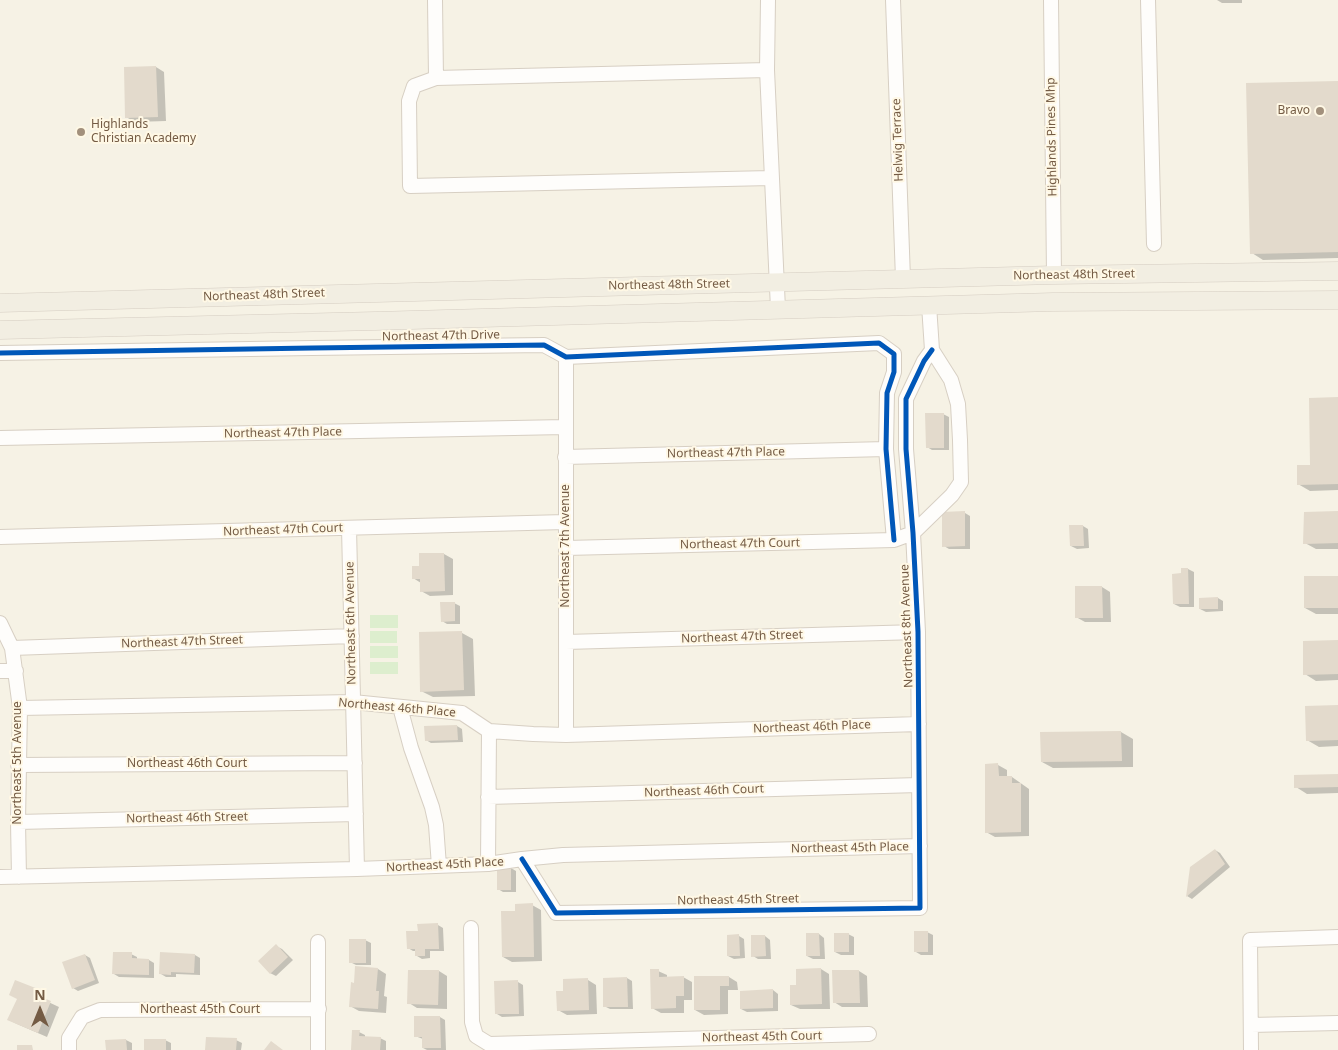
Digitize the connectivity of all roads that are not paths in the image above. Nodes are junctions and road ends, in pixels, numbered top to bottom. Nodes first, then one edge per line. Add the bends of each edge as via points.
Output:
1 (435, 0) edge
2 (768, 0) edge
3 (893, 0) edge
4 (1051, 0) edge
5 (1148, 0) edge
6 (767, 70) junction
7 (436, 78) junction
8 (771, 178) junction
9 (1154, 244) dead end
10 (1338, 270) edge
11 (1054, 274) junction
12 (1090, 274) junction
13 (903, 280) junction
14 (776, 282) junction
15 (1338, 300) edge
16 (0, 303) edge
17 (929, 306) junction
18 (778, 309) junction
19 (0, 330) edge
20 (932, 350) junction
21 (0, 353) edge
22 (566, 357) junction
23 (566, 426) junction
24 (0, 438) edge
25 (886, 449) junction
26 (565, 456) junction
27 (566, 522) junction
28 (349, 528) junction
29 (913, 533) junction
30 (0, 537) edge
31 (894, 540) junction
32 (566, 548) junction
33 (0, 623) edge
34 (918, 632) junction
35 (352, 636) junction
36 (566, 642) junction
37 (12, 648) junction
38 (0, 671) edge
39 (16, 671) junction
40 (353, 702) junction
41 (400, 707) junction
42 (20, 708) junction
43 (919, 724) junction
44 (489, 731) junction
45 (566, 735) junction
46 (355, 763) junction
47 (18, 765) junction
48 (919, 785) junction
49 (488, 797) junction
50 (356, 814) junction
51 (18, 822) junction
52 (920, 846) junction
53 (522, 859) junction
54 (488, 864) junction
55 (439, 866) junction
56 (357, 869) junction
57 (0, 877) edge
58 (19, 877) junction
59 (920, 908) joint
60 (471, 928) dead end
61 (1338, 937) edge
62 (318, 942) dead end
63 (318, 1009) junction
64 (1338, 1023) edge
65 (1251, 1025) junction
66 (870, 1034) dead end
67 (804, 1043) edge
68 (69, 1050) edge
69 (318, 1050) edge
70 (1251, 1050) edge

1 - 7 street
2 - 6 street
3 - 13 street, Helwig Terrace
4 - 11 street, Highlands Pines Mhp
5 - 9 street
6 - 7 street
6 - 8 street
7 - 8 street via 414,86 409,101 410,186
8 - 14 street
10 - 12 main road, Northeast 48th Street
11 - 12 main road, Northeast 48th Street
11 - 13 main road, Northeast 48th Street
12 - 17 main road via 1060,283 949,286 938,292
13 - 14 main road, Northeast 48th Street
14 - 16 main road, Northeast 48th Street
14 - 18 street
15 - 17 main road
17 - 18 main road
17 - 20 street
18 - 19 main road
20 - 29 street, Northeast 8th Avenue via 906,399 906,449
20 - 29 street via 951,380 958,404 961,482
21 - 22 street, Northeast 47th Drive via 544,345
22 - 23 street, Northeast 7th Avenue
22 - 25 street via 879,344 894,354 894,372 887,393
23 - 24 street, Northeast 47th Place
23 - 26 street, Northeast 7th Avenue
25 - 26 street, Northeast 47th Place
25 - 31 street
26 - 27 street, Northeast 7th Avenue
27 - 28 street, Northeast 47th Court
27 - 32 street, Northeast 7th Avenue
28 - 30 street, Northeast 47th Court
28 - 35 street, Northeast 6th Avenue
29 - 31 street, Northeast 47th Court
29 - 34 street, Northeast 8th Avenue
31 - 32 street, Northeast 47th Court
32 - 36 street, Northeast 7th Avenue
33 - 37 street, Northeast 5th Avenue
34 - 36 street, Northeast 47th Street
34 - 43 street, Northeast 8th Avenue
35 - 37 street, Northeast 47th Street
35 - 40 street, Northeast 6th Avenue
36 - 45 street, Northeast 7th Avenue
37 - 39 street, Northeast 5th Avenue
38 - 39 street
39 - 42 street, Northeast 5th Avenue
40 - 41 street, Northeast 46th Place
40 - 42 street, Northeast 46th Place
40 - 46 street, Northeast 6th Avenue
41 - 44 street, Northeast 46th Place via 462,713
41 - 55 street via 432,807
42 - 47 street, Northeast 5th Avenue
43 - 45 street, Northeast 46th Place
43 - 48 street, Northeast 8th Avenue
44 - 45 street, Northeast 46th Place
44 - 49 street
46 - 47 street, Northeast 46th Court
46 - 50 street, Northeast 6th Avenue
47 - 51 street, Northeast 5th Avenue
48 - 49 street, Northeast 46th Court
48 - 52 street, Northeast 8th Avenue
49 - 54 street
50 - 51 street, Northeast 46th Street
50 - 56 street, Northeast 6th Avenue
51 - 58 street, Northeast 5th Avenue
52 - 53 street, Northeast 45th Place via 563,855
52 - 59 street, Northeast 8th Avenue
53 - 54 street, Northeast 45th Place
53 - 59 street, Northeast 45th Street via 556,913
54 - 55 street, Northeast 45th Place
55 - 56 street, Northeast 45th Place
56 - 58 street, Northeast 45th Place
57 - 58 street, Northeast 45th Place
60 - 67 street, Northeast 45th Court via 472,1022 476,1036 489,1044
61 - 65 street via 1250,940
62 - 63 street
63 - 68 street, Northeast 45th Court via 100,1010 82,1017 69,1038
63 - 69 street
64 - 65 street
65 - 70 street
66 - 67 street, Northeast 45th Court

